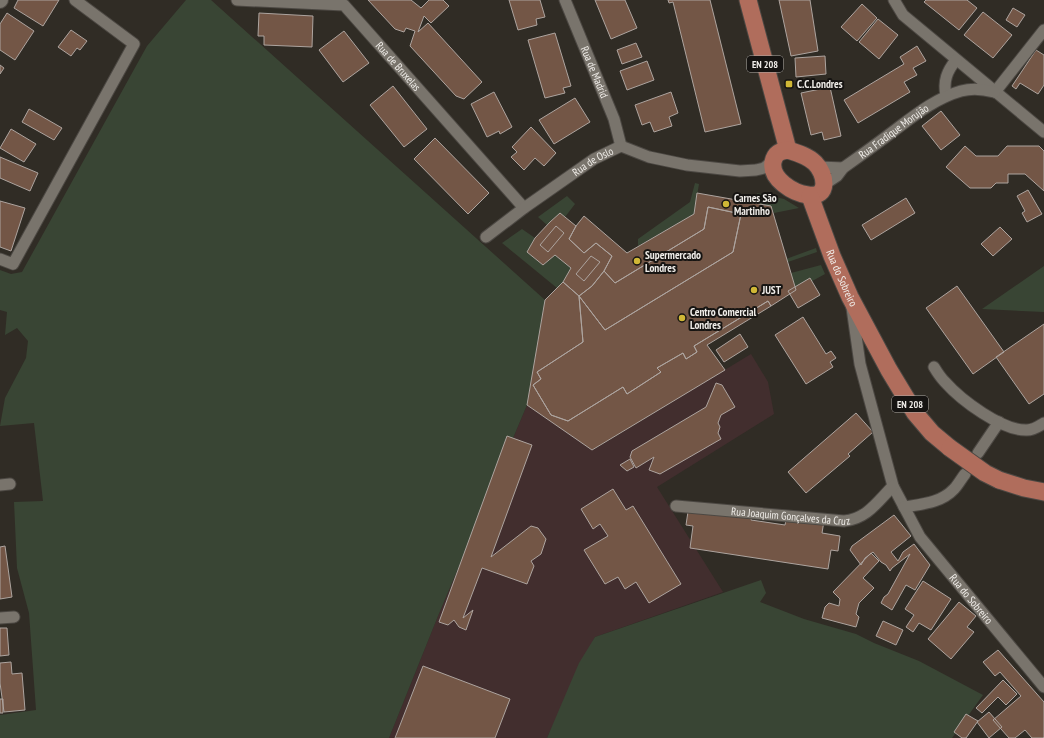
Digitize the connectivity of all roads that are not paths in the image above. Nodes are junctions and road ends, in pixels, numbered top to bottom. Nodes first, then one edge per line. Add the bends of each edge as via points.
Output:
1 (75, 0) edge
2 (237, 0) edge
3 (565, 0) edge
4 (748, 0) edge
5 (894, 0) edge
6 (345, 2) edge
7 (1044, 30) edge
8 (956, 60) junction
9 (995, 92) junction
10 (946, 96) junction
11 (1044, 132) edge
12 (621, 146) junction
13 (781, 154) junction
14 (819, 167) junction
15 (843, 168) junction
16 (740, 171) junction
17 (780, 181) junction
18 (825, 184) junction
19 (810, 196) junction
20 (524, 208) junction
21 (486, 237) dead end
22 (0, 259) edge
23 (850, 297) junction
24 (881, 352) junction
25 (860, 364) junction
26 (934, 367) dead end
27 (999, 422) junction
28 (1044, 423) edge
29 (978, 454) dead end
30 (965, 474) dead end
31 (893, 486) junction
32 (1044, 492) edge
33 (676, 506) dead end
34 (904, 507) junction
35 (14, 617) dead end
36 (0, 618) edge
37 (1044, 687) edge

1 - 22 street via 134,44 14,264
2 - 6 street, Rua de Bruxelas
3 - 12 street, Rua de Madrid via 614,119
4 - 13 main road, EN 208
5 - 8 street via 903,15
6 - 20 street, Rua de Bruxelas
7 - 9 street
8 - 9 street
8 - 10 street via 946,74
9 - 10 street, Rua Fradique Morujão via 972,89
9 - 11 street
10 - 15 street, Rua Fradique Morujão via 916,114
12 - 16 street, Rua de Oslo via 650,157 687,165
12 - 20 street, Rua de Oslo via 594,159
13 - 14 main road via 804,155
13 - 16 street, Rua de Oslo via 764,168
13 - 17 main road via 773,165 774,174
14 - 15 street
14 - 18 main road
15 - 18 street, Rua Fradique Morujão
16 - 17 street, Rua de Oslo
17 - 19 main road via 794,191
18 - 19 main road via 817,194
19 - 23 main road, Rua do Sobreiro / EN 208
20 - 21 street, Rua de Oslo
23 - 24 main road, EN 208
23 - 25 street, Rua do Sobreiro
24 - 25 street, Rua do Sobreiro via 872,343 863,343
24 - 32 main road, EN 208, bridge via 915,413 932,433 985,473 999,480
25 - 31 street, Rua do Sobreiro
26 - 27 street via 955,393
27 - 28 street via 1027,430 1035,429
27 - 29 street
30 - 34 street via 955,489 944,497
31 - 33 street, Rua Joaquim Gonçalves da Cruz via 862,517 844,522
31 - 34 street, Rua do Sobreiro
34 - 37 street, Rua do Sobreiro via 920,537
35 - 36 street

